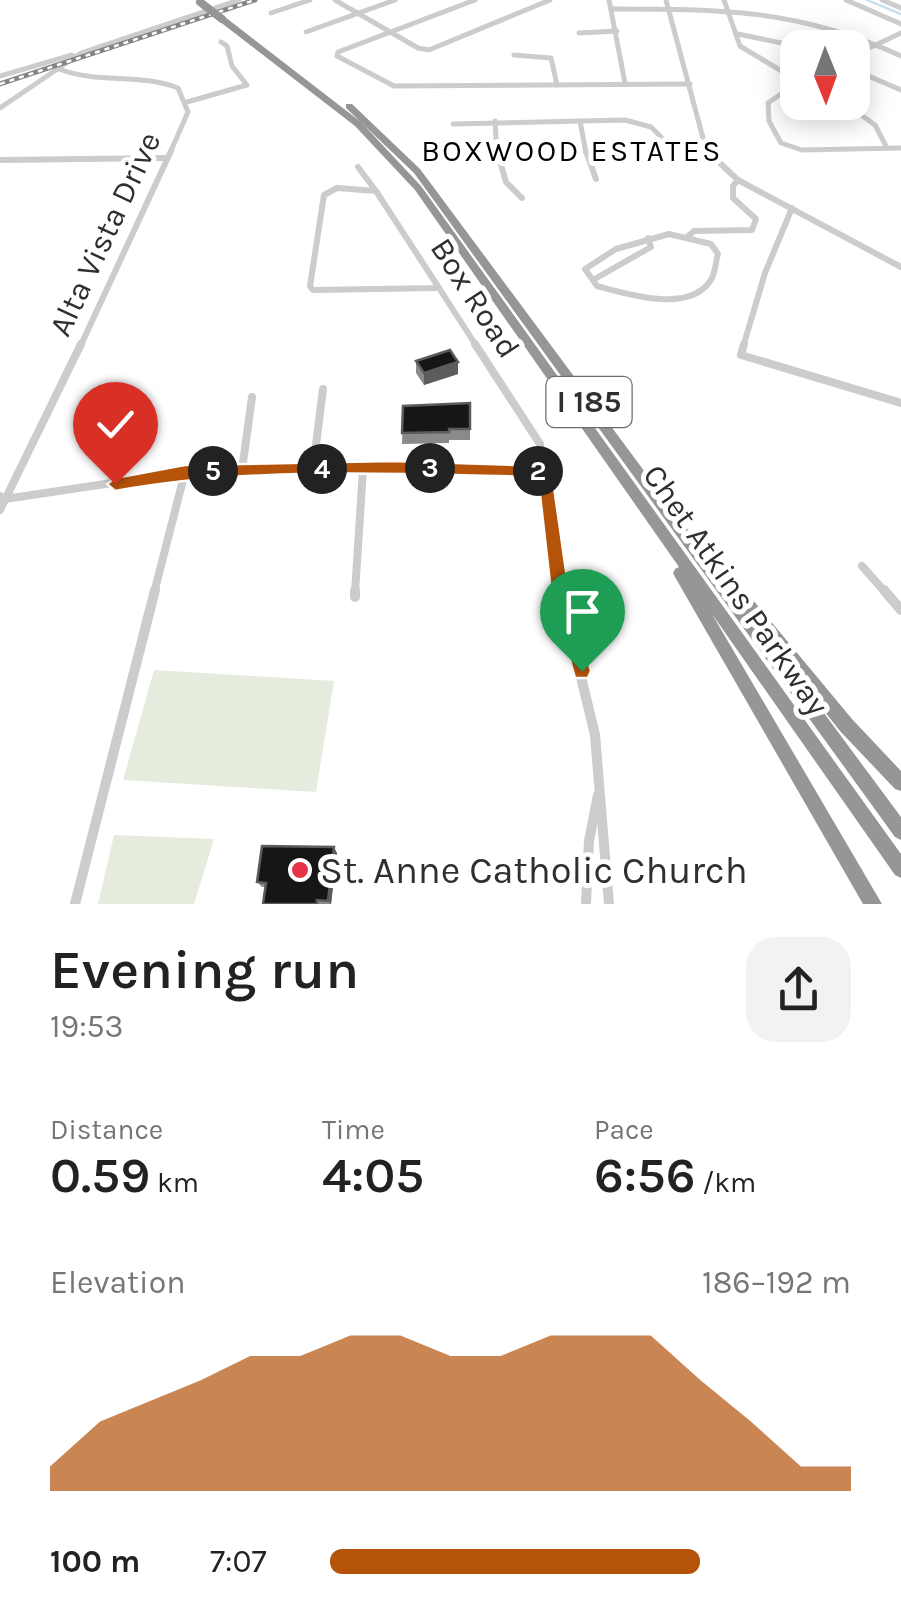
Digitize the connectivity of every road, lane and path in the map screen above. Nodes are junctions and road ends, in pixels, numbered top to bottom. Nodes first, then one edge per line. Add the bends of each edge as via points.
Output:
1 (238, 0) edge
2 (310, 0) edge
3 (335, 0) edge
4 (395, 0) edge
5 (475, 0) edge
6 (550, 0) edge
7 (609, 0) edge
8 (666, 0) edge
9 (724, 0) edge
10 (846, 0) edge
11 (882, 0) edge
12 (202, 1) edge
13 (610, 8) junction
14 (901, 8) edge
15 (668, 9) junction
16 (728, 10) junction
17 (270, 13) dead end
18 (358, 13) junction
19 (226, 17) junction
20 (901, 24) edge
21 (306, 32) dead end
22 (392, 32) junction
23 (617, 32) junction
24 (579, 33) dead end
25 (901, 33) edge
26 (738, 34) junction
27 (221, 42) dead end
28 (780, 43) edge
29 (877, 44) junction
30 (870, 47) edge
31 (81, 53) junction
32 (514, 55) dead end
33 (901, 56) edge
34 (60, 68) junction
35 (780, 71) edge
36 (0, 76) edge
37 (870, 77) edge
38 (625, 84) junction
39 (690, 84) junction
40 (557, 85) junction
41 (901, 90) edge
42 (780, 94) edge
43 (187, 102) junction
44 (0, 108) edge
45 (868, 120) edge
46 (496, 121) junction
47 (580, 121) junction
48 (453, 124) dead end
49 (704, 144) junction
50 (669, 146) junction
51 (887, 148) junction
52 (901, 148) edge
53 (167, 158) junction
54 (665, 158) dead end
55 (0, 160) edge
56 (358, 167) dead end
57 (596, 179) dead end
58 (738, 180) junction
59 (376, 191) junction
60 (522, 198) dead end
61 (792, 208) junction
62 (687, 237) junction
63 (648, 238) junction
64 (901, 266) edge
65 (593, 280) junction
66 (438, 288) junction
67 (323, 389) dead end
68 (252, 397) dead end
69 (901, 403) edge
70 (313, 469) junction
71 (364, 469) junction
72 (242, 470) junction
73 (546, 471) junction
74 (185, 472) junction
75 (628, 484) junction
76 (2, 497) edge
77 (662, 500) junction
78 (0, 510) edge
79 (862, 566) dead end
80 (355, 597) dead end
81 (901, 610) edge
82 (901, 783) edge
83 (600, 791) junction
84 (901, 831) edge
85 (901, 869) edge
86 (75, 904) edge
87 (586, 904) edge
88 (609, 904) edge
89 (873, 904) edge

1 - 31 street
2 - 17 street
3 - 18 street
4 - 18 street
5 - 22 street
6 - 22 street via 424,49
7 - 13 street
8 - 15 street
9 - 16 street
10 - 20 street
11 - 14 street
12 - 19 highway, Chet Atkins Parkway / I 185, bridge
13 - 15 street
13 - 23 street
15 - 16 street
15 - 39 street
16 - 26 street
16 - 29 street via 809,18
18 - 21 street
18 - 22 street
19 - 75 highway, Chet Atkins Parkway / I 185 via 395,160
19 - 77 highway, Chet Atkins Parkway / I 185 via 364,118 418,171
22 - 40 street via 337,56 394,86
23 - 24 street
23 - 38 street
25 - 29 street
26 - 28 street
26 - 35 street via 746,52
27 - 43 street via 247,85
29 - 30 street
29 - 33 street
31 - 34 street
31 - 36 street
32 - 40 street via 550,58
34 - 43 street, Alta Vista Drive via 84,78 154,78 178,88
34 - 44 street
37 - 41 street
38 - 39 street
38 - 40 street
39 - 49 street
42 - 51 street via 768,102 768,117 781,143 802,150
43 - 53 street, Alta Vista Drive via 186,122
45 - 51 street
46 - 47 street
46 - 48 street
46 - 60 street via 504,186
47 - 50 street via 639,122
47 - 57 street
49 - 50 street
49 - 58 street via 708,156
50 - 54 street
51 - 52 street
53 - 55 street
53 - 76 street, Alta Vista Drive
56 - 59 street, Box Road
58 - 61 street
58 - 62 street via 733,198 756,218 752,230 694,231
59 - 66 street, Box Road
59 - 66 street via 329,190 310,286
61 - 64 street
61 - 69 street via 741,355
62 - 63 street
62 - 65 street via 711,244 718,254 701,290 649,302
63 - 65 street via 651,247
63 - 65 street via 584,270
66 - 73 street, Box Road via 536,436
67 - 70 street
68 - 72 street
70 - 71 street
70 - 72 street
71 - 73 street
71 - 80 street
72 - 74 street
73 - 83 street, Box Road via 560,592 587,690
74 - 76 street
74 - 86 street
75 - 85 highway, Chet Atkins Parkway / I 185
75 - 89 highway
76 - 78 street, Alta Vista Drive
77 - 82 highway
77 - 84 highway, Chet Atkins Parkway / I 185
79 - 81 street
83 - 87 street, Box Road
83 - 88 street, Box Road

